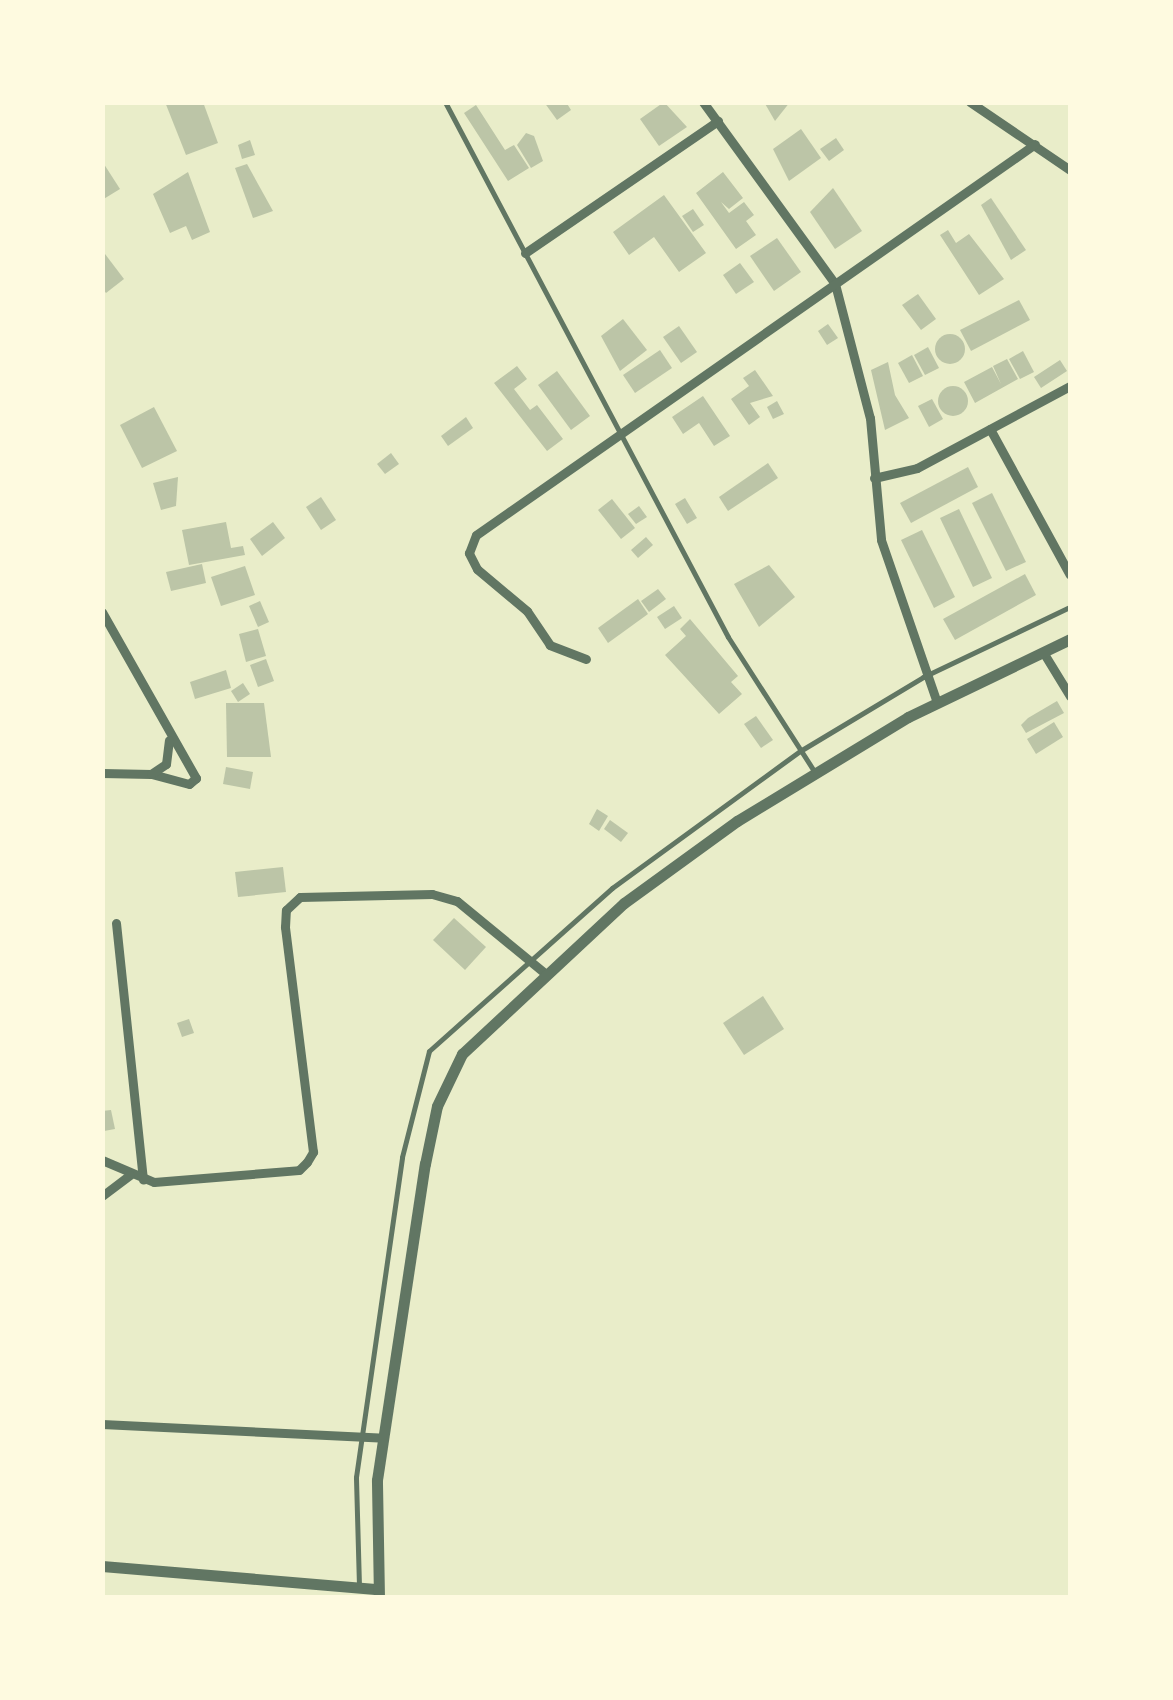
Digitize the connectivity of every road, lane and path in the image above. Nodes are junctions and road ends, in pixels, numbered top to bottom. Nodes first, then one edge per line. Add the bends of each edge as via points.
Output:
1 (445, 102) edge
2 (702, 102) edge
3 (970, 102) edge
4 (718, 122) junction
5 (1035, 144) junction
6 (1070, 170) edge
7 (525, 252) junction
8 (836, 284) junction
9 (1070, 386) edge
10 (990, 429) junction
11 (620, 432) junction
12 (874, 478) junction
13 (1070, 575) edge
14 (1070, 607) edge
15 (102, 612) edge
16 (1070, 639) edge
17 (1043, 652) junction
18 (586, 659) dead end
19 (923, 677) junction
20 (1070, 696) edge
21 (938, 703) junction
22 (169, 739) junction
23 (800, 751) junction
24 (814, 771) junction
25 (102, 773) edge
26 (151, 774) junction
27 (116, 923) dead end
28 (530, 957) junction
29 (546, 974) junction
30 (102, 1160) edge
31 (130, 1176) junction
32 (143, 1180) junction
33 (102, 1196) edge
34 (102, 1424) edge
35 (362, 1435) junction
36 (384, 1438) junction
37 (102, 1566) edge
38 (359, 1586) junction
39 (379, 1593) edge

1 - 7 lane
2 - 4 street
3 - 5 street
4 - 7 street
4 - 8 street
5 - 6 street
5 - 8 street
7 - 11 lane
8 - 11 street
8 - 12 street via 862,382
9 - 10 street
10 - 12 street via 918,468
10 - 13 street
11 - 18 street via 469,542 477,570 527,611 550,645
11 - 23 lane via 728,637
12 - 19 street via 880,540
14 - 19 lane
15 - 22 street
16 - 17 street
17 - 20 street
17 - 21 street
19 - 21 street
19 - 23 lane
21 - 24 street
22 - 26 street via 166,764
22 - 26 street via 196,778 189,784
23 - 24 lane
23 - 28 lane via 612,888
24 - 29 street via 624,903
25 - 26 street
27 - 32 street
28 - 29 street
28 - 32 street via 457,901 432,894 300,897 286,910 285,927 313,1152 299,1170
28 - 35 lane via 429,1051 402,1156
29 - 36 street via 462,1054 437,1106
30 - 31 street
31 - 32 street
31 - 33 street
34 - 35 street
35 - 36 street
35 - 38 lane via 356,1477
36 - 39 street via 377,1480
37 - 38 street
38 - 39 street

